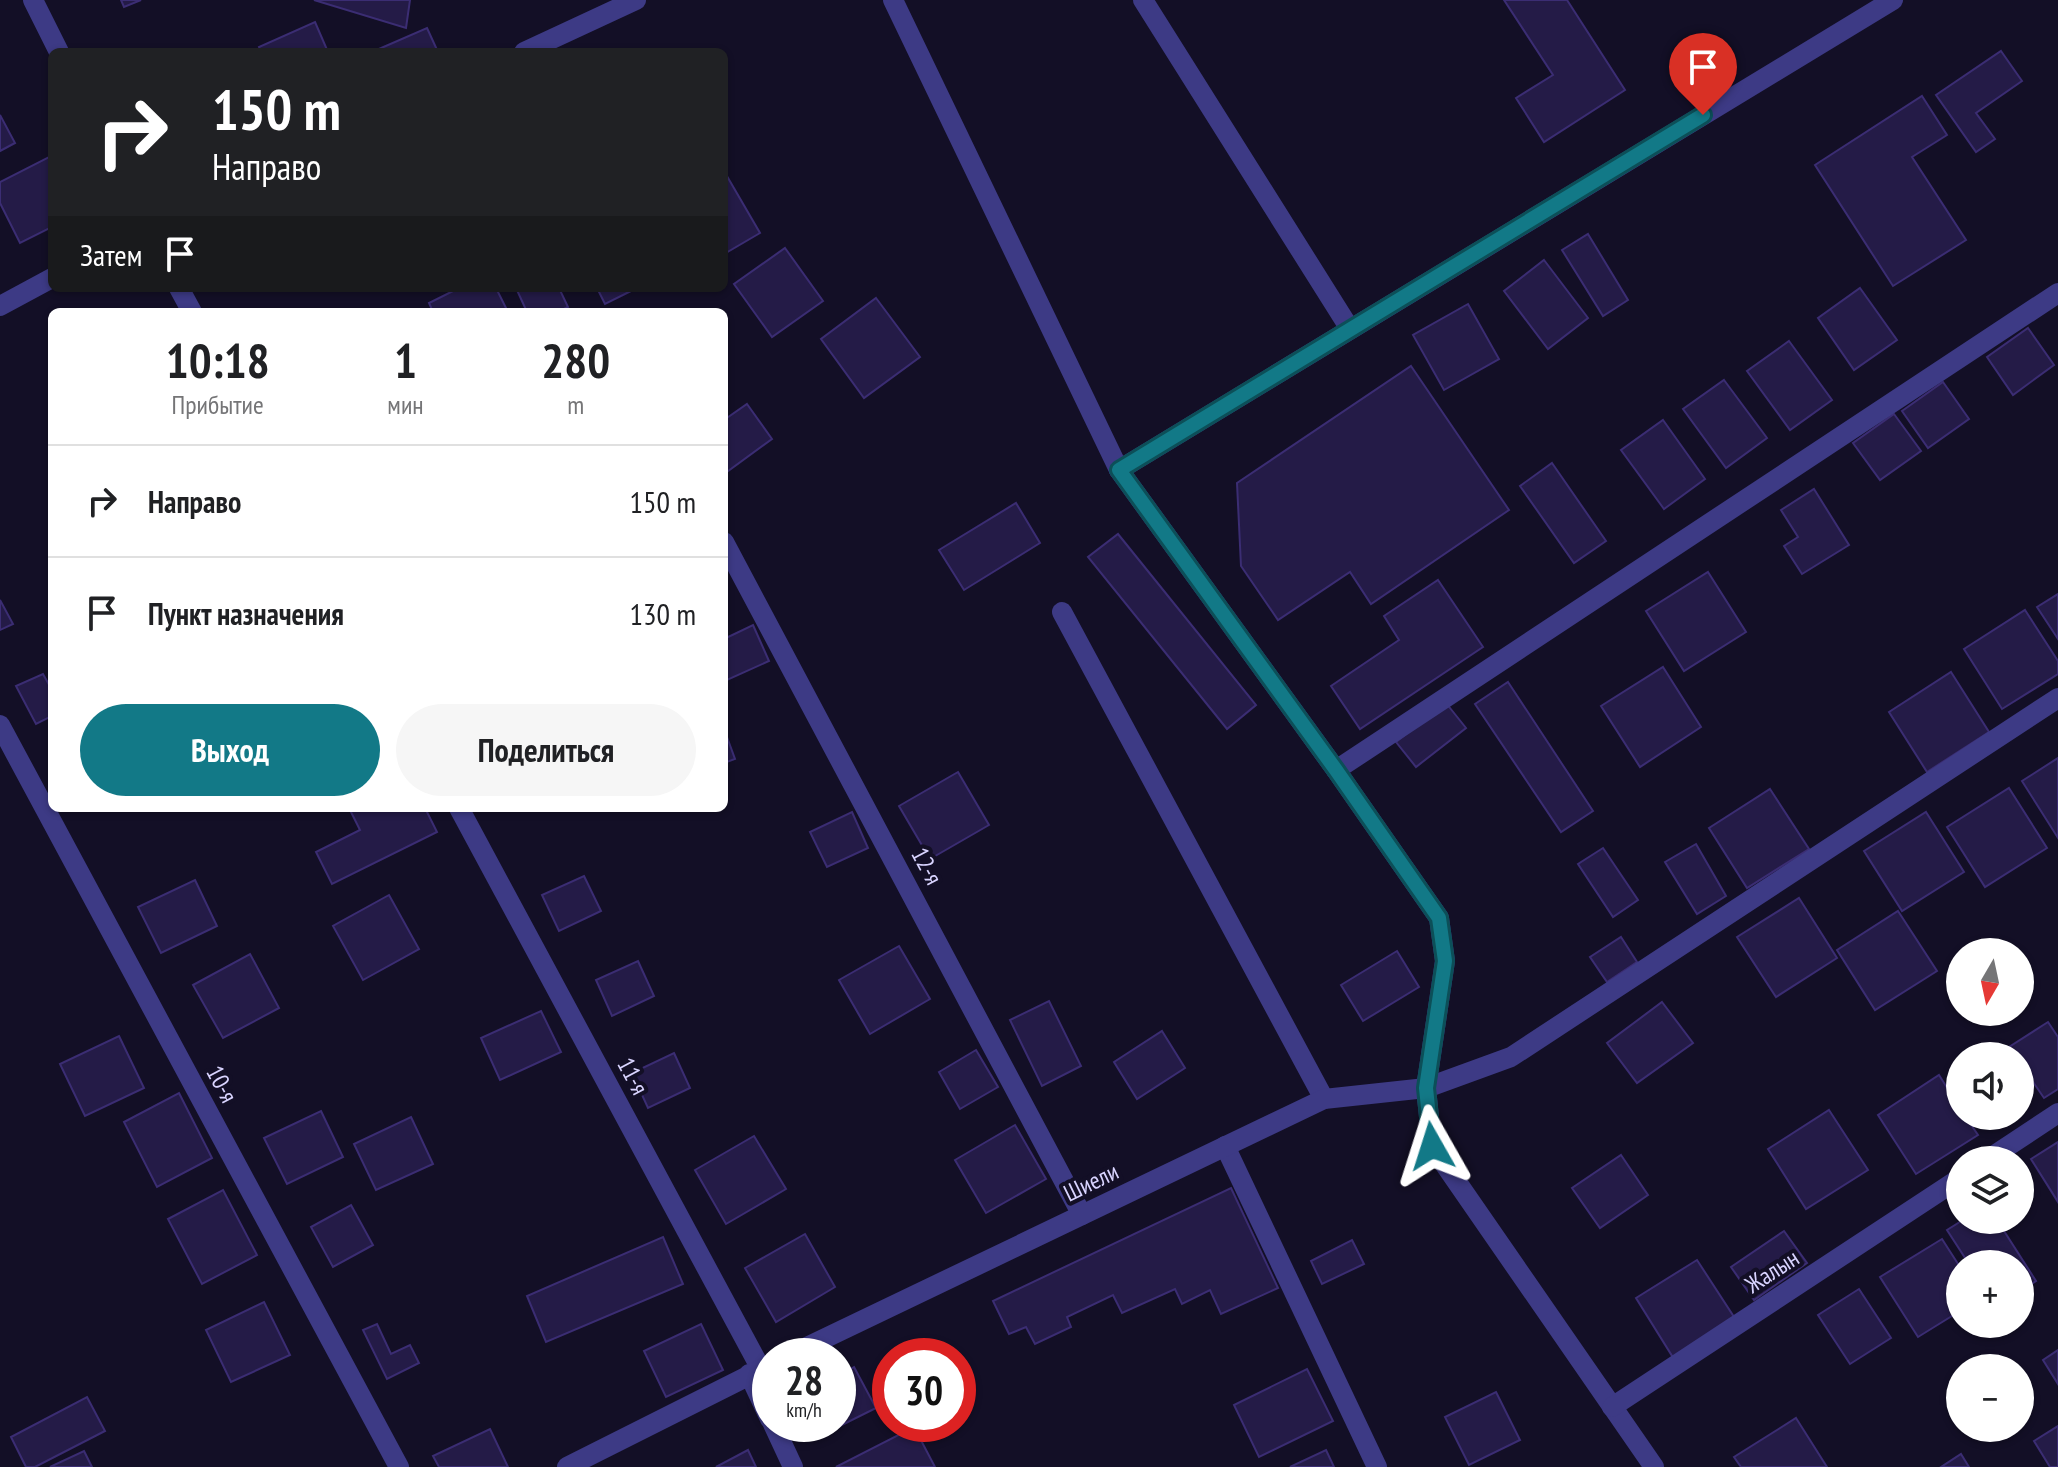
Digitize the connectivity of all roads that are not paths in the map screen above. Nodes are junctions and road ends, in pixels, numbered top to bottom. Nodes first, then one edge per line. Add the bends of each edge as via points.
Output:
1 (33, 0) edge
2 (636, 0) edge
3 (893, 0) edge
4 (1143, 0) edge
5 (1893, 0) edge
6 (57, 48) edge
7 (533, 48) edge
8 (48, 280) edge
9 (2058, 293) edge
10 (0, 306) edge
11 (1350, 329) junction
12 (1119, 470) junction
13 (728, 550) edge
14 (1062, 612) dead end
15 (2058, 698) edge
16 (0, 725) edge
17 (1336, 770) junction
18 (461, 812) edge
19 (1426, 1088) junction
20 (1324, 1099) junction
21 (2058, 1113) edge
22 (1225, 1146) junction
23 (2008, 1146) edge
24 (1946, 1187) edge
25 (1082, 1215) junction
26 (826, 1338) edge
27 (752, 1354) edge
28 (752, 1373) edge
29 (1612, 1407) junction
30 (781, 1442) edge
31 (399, 1467) edge
32 (567, 1467) edge
33 (793, 1467) edge
34 (1377, 1467) edge
35 (1654, 1467) edge

1 - 6 street
2 - 7 street
3 - 12 street
4 - 11 street
5 - 11 street
8 - 10 street
9 - 17 street
11 - 12 street
12 - 17 street
13 - 25 street, 12-я
14 - 20 street
15 - 19 street, Шиели via 1511,1057
16 - 31 street, 10-я
17 - 19 street via 1439,918 1445,961
18 - 27 street, 11-я
19 - 20 street, Шиели
19 - 29 street via 1432,1146
20 - 22 street, Шиели
21 - 23 street
22 - 25 street, Шиели
22 - 34 street
24 - 29 street, Жалын
25 - 26 street, Шиели
28 - 32 street
29 - 35 street
30 - 33 street, 11-я

